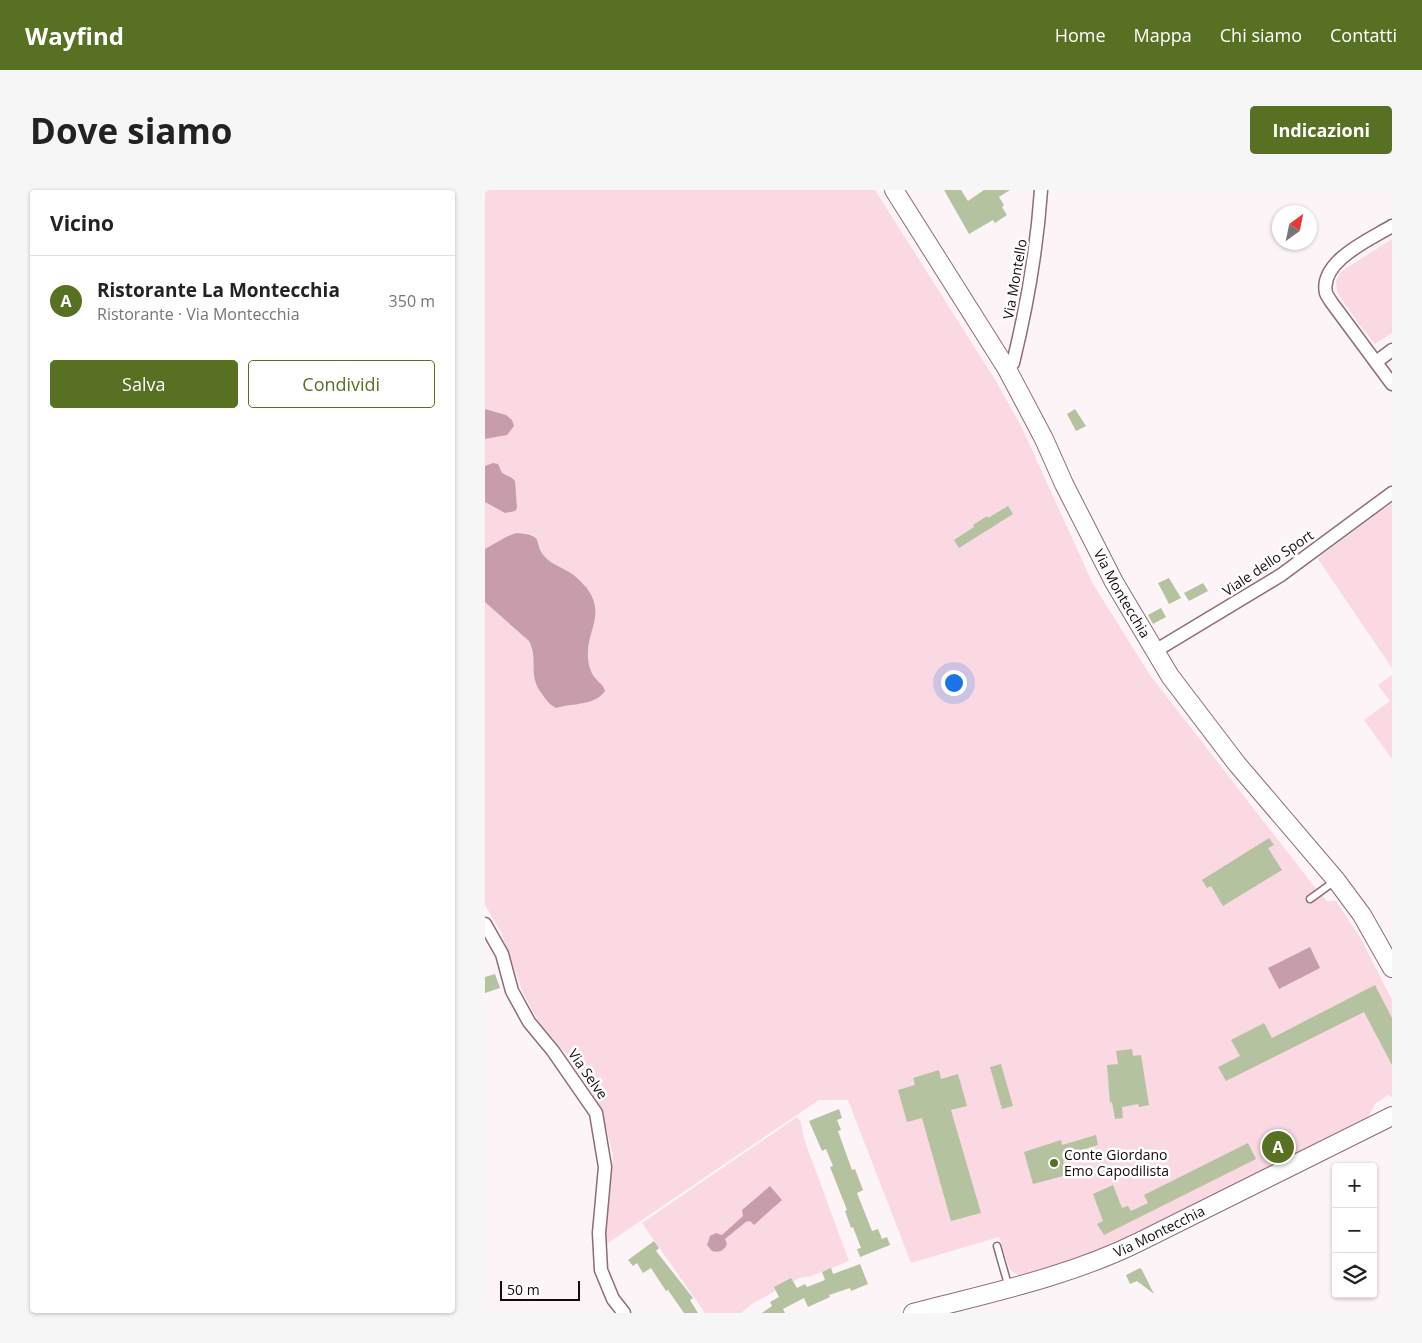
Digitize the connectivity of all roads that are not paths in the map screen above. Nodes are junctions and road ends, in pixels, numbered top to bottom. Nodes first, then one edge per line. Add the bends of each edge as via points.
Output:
1 (894, 190) edge
2 (1041, 190) edge
3 (1392, 226) edge
4 (1392, 350) edge
5 (1376, 362) junction
6 (1007, 369) junction
7 (1392, 384) edge
8 (1392, 493) edge
9 (1155, 651) junction
10 (1336, 880) junction
11 (1310, 899) dead end
12 (485, 924) edge
13 (1392, 968) edge
14 (1392, 1116) edge
15 (997, 1246) dead end
16 (1009, 1288) junction
17 (624, 1313) edge
18 (913, 1313) edge

1 - 6 street, Via Montecchia
2 - 6 street, Via Montello via 1032,274 1013,363
3 - 5 street via 1337,261 1326,282 1326,293 1332,303
4 - 5 street
5 - 7 street
6 - 9 street, Via Montecchia via 1114,582
8 - 9 street, Viale dello Sport via 1281,575
9 - 10 street, Via Montecchia via 1237,764
10 - 11 lane
10 - 13 street, Via Montecchia
12 - 17 street, Via Selve via 529,1022 596,1113 605,1167 599,1233 601,1270 613,1299
14 - 16 street, Via Montecchia via 1122,1251
15 - 16 lane
16 - 18 street, Via Montecchia

